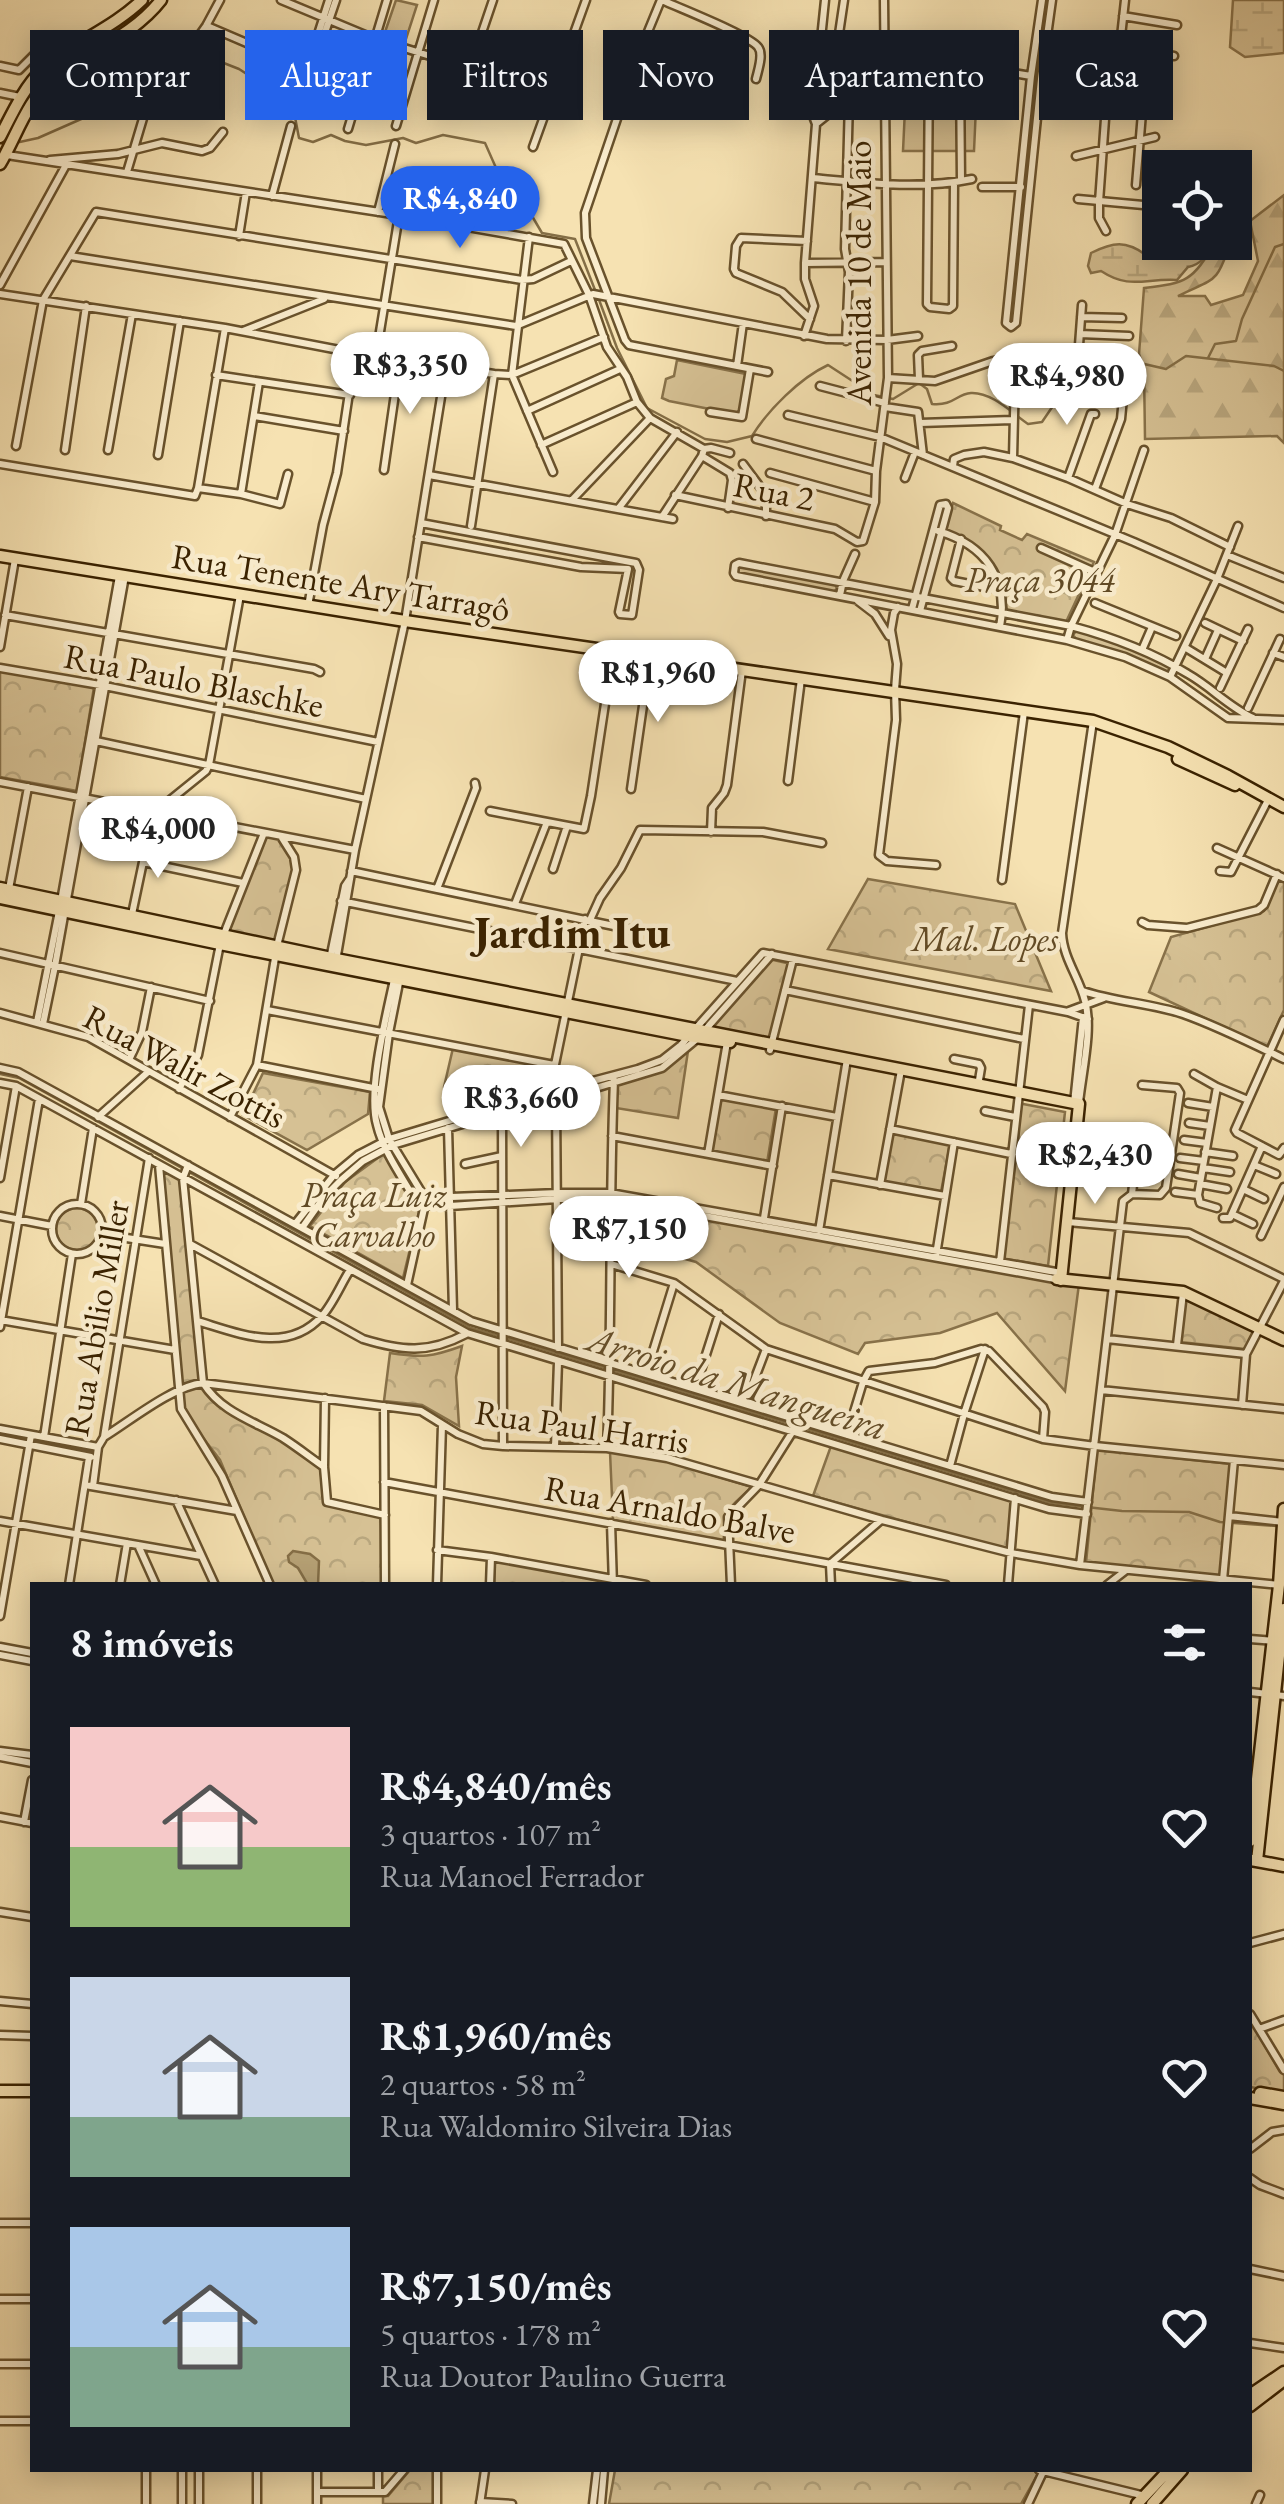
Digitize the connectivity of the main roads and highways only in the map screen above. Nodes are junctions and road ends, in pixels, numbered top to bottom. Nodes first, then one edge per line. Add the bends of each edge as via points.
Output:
1 (142, 0) edge
2 (161, 0) edge
3 (0, 137) edge
4 (4, 156) edge
5 (0, 556) edge
6 (1284, 806) edge
7 (4, 894) edge
8 (900, 1073) junction
9 (1018, 1096) junction
10 (1076, 1107) junction
11 (1058, 1276) junction
12 (1284, 1340) edge
13 (1284, 1509) edge
14 (1283, 1528) edge
15 (1281, 1586) edge
16 (1284, 1609) edge
17 (1276, 1641) junction
18 (1275, 1695) edge
19 (1255, 1807) edge
20 (1252, 1863) edge
21 (1284, 1866) edge
22 (0, 2091) edge
23 (30, 2091) edge
24 (1252, 2094) edge
25 (1284, 2101) edge
26 (1284, 2372) edge
27 (1284, 2380) edge
28 (1252, 2395) edge
29 (1252, 2404) edge
30 (1168, 2472) edge
31 (1180, 2472) edge
32 (1147, 2501) edge

1 - 3 main road via 40,73
2 - 4 main road via 109,50 53,79 30,104
5 - 6 main road, Rua Tenente Ary Tarragô via 1093,721 1178,752
7 - 8 main road
8 - 9 main road
8 - 9 main road
9 - 10 main road
10 - 11 main road
10 - 11 main road
11 - 12 main road via 1183,1292
13 - 14 main road
14 - 15 main road
15 - 17 main road
16 - 17 main road
17 - 18 main road
18 - 19 main road
19 - 20 main road
20 - 21 main road
22 - 23 main road
24 - 25 main road
26 - 28 main road
27 - 29 main road
30 - 32 main road
31 - 32 main road

